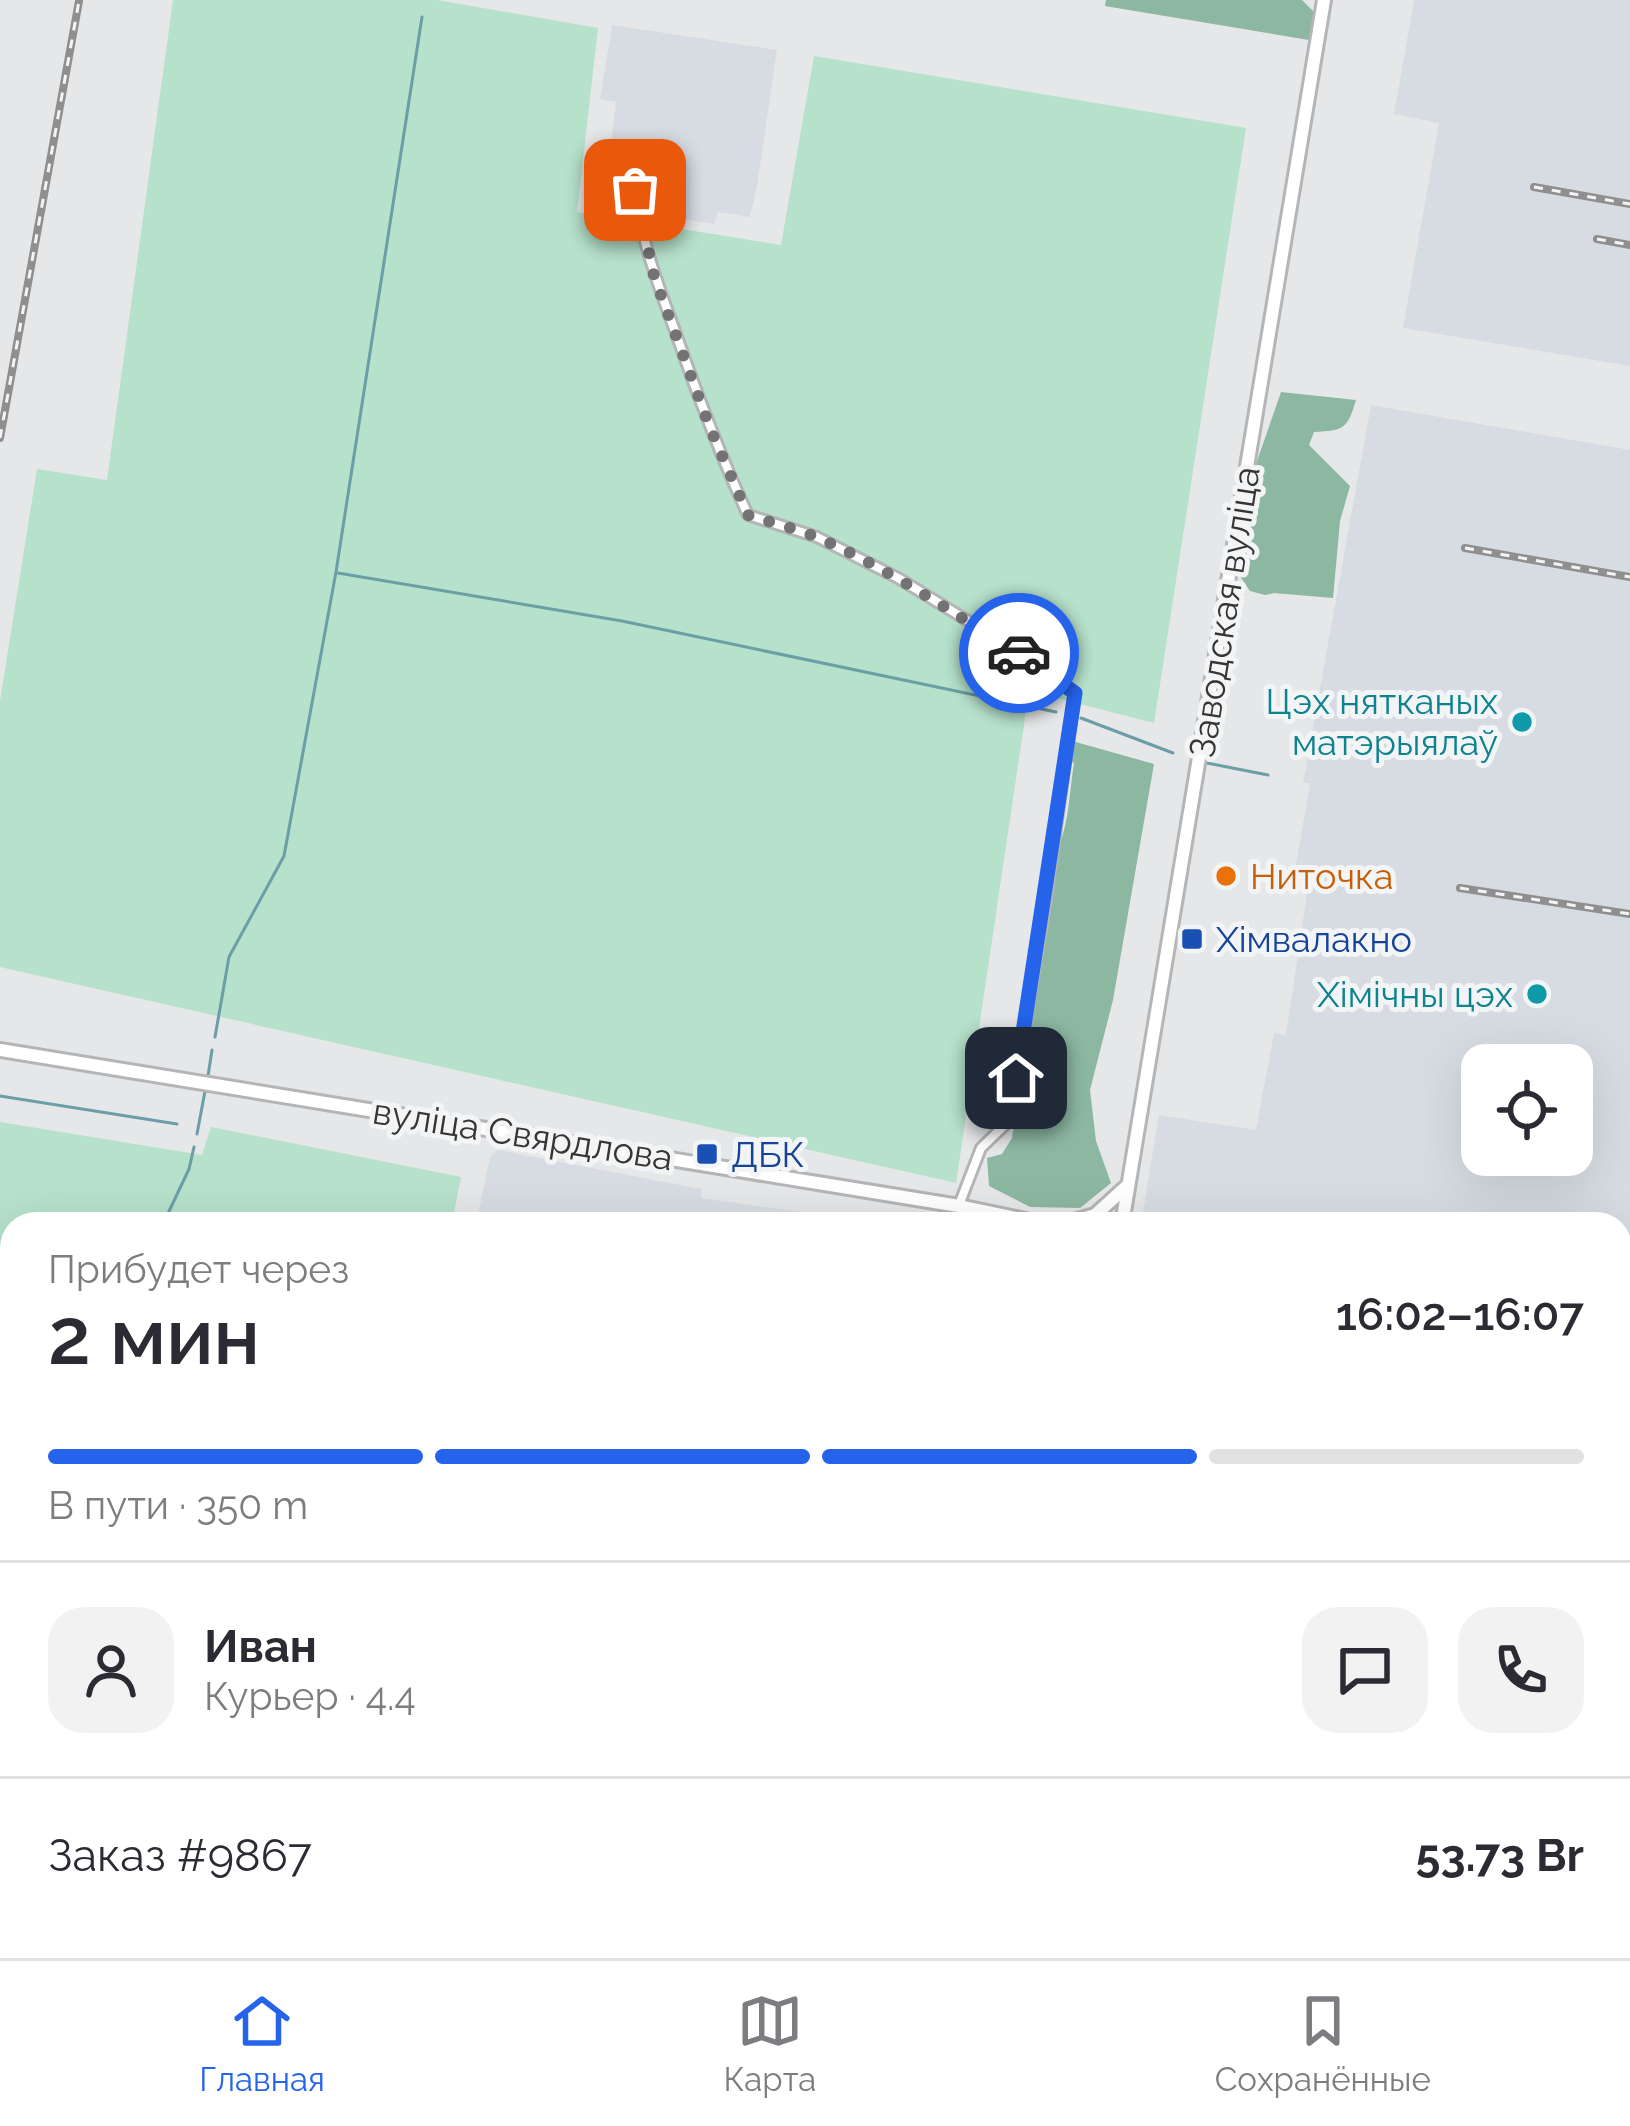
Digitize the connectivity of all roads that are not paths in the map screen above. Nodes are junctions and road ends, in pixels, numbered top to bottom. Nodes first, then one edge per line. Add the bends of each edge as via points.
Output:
1 (1324, 0) edge
2 (638, 167) dead end
3 (0, 1050) edge
4 (1130, 1182) junction
5 (959, 1206) junction
6 (987, 1212) edge
7 (1099, 1212) edge
8 (1124, 1212) edge

1 - 4 main road, Заводская вуліца
2 - 5 street via 635,190 654,276 748,515 817,537 898,578 1075,693 1010,1121 980,1148
3 - 5 main road, вуліца Свярдлова
4 - 7 main road
4 - 8 main road, Заводская вуліца
5 - 6 main road, вуліца Свярдлова

